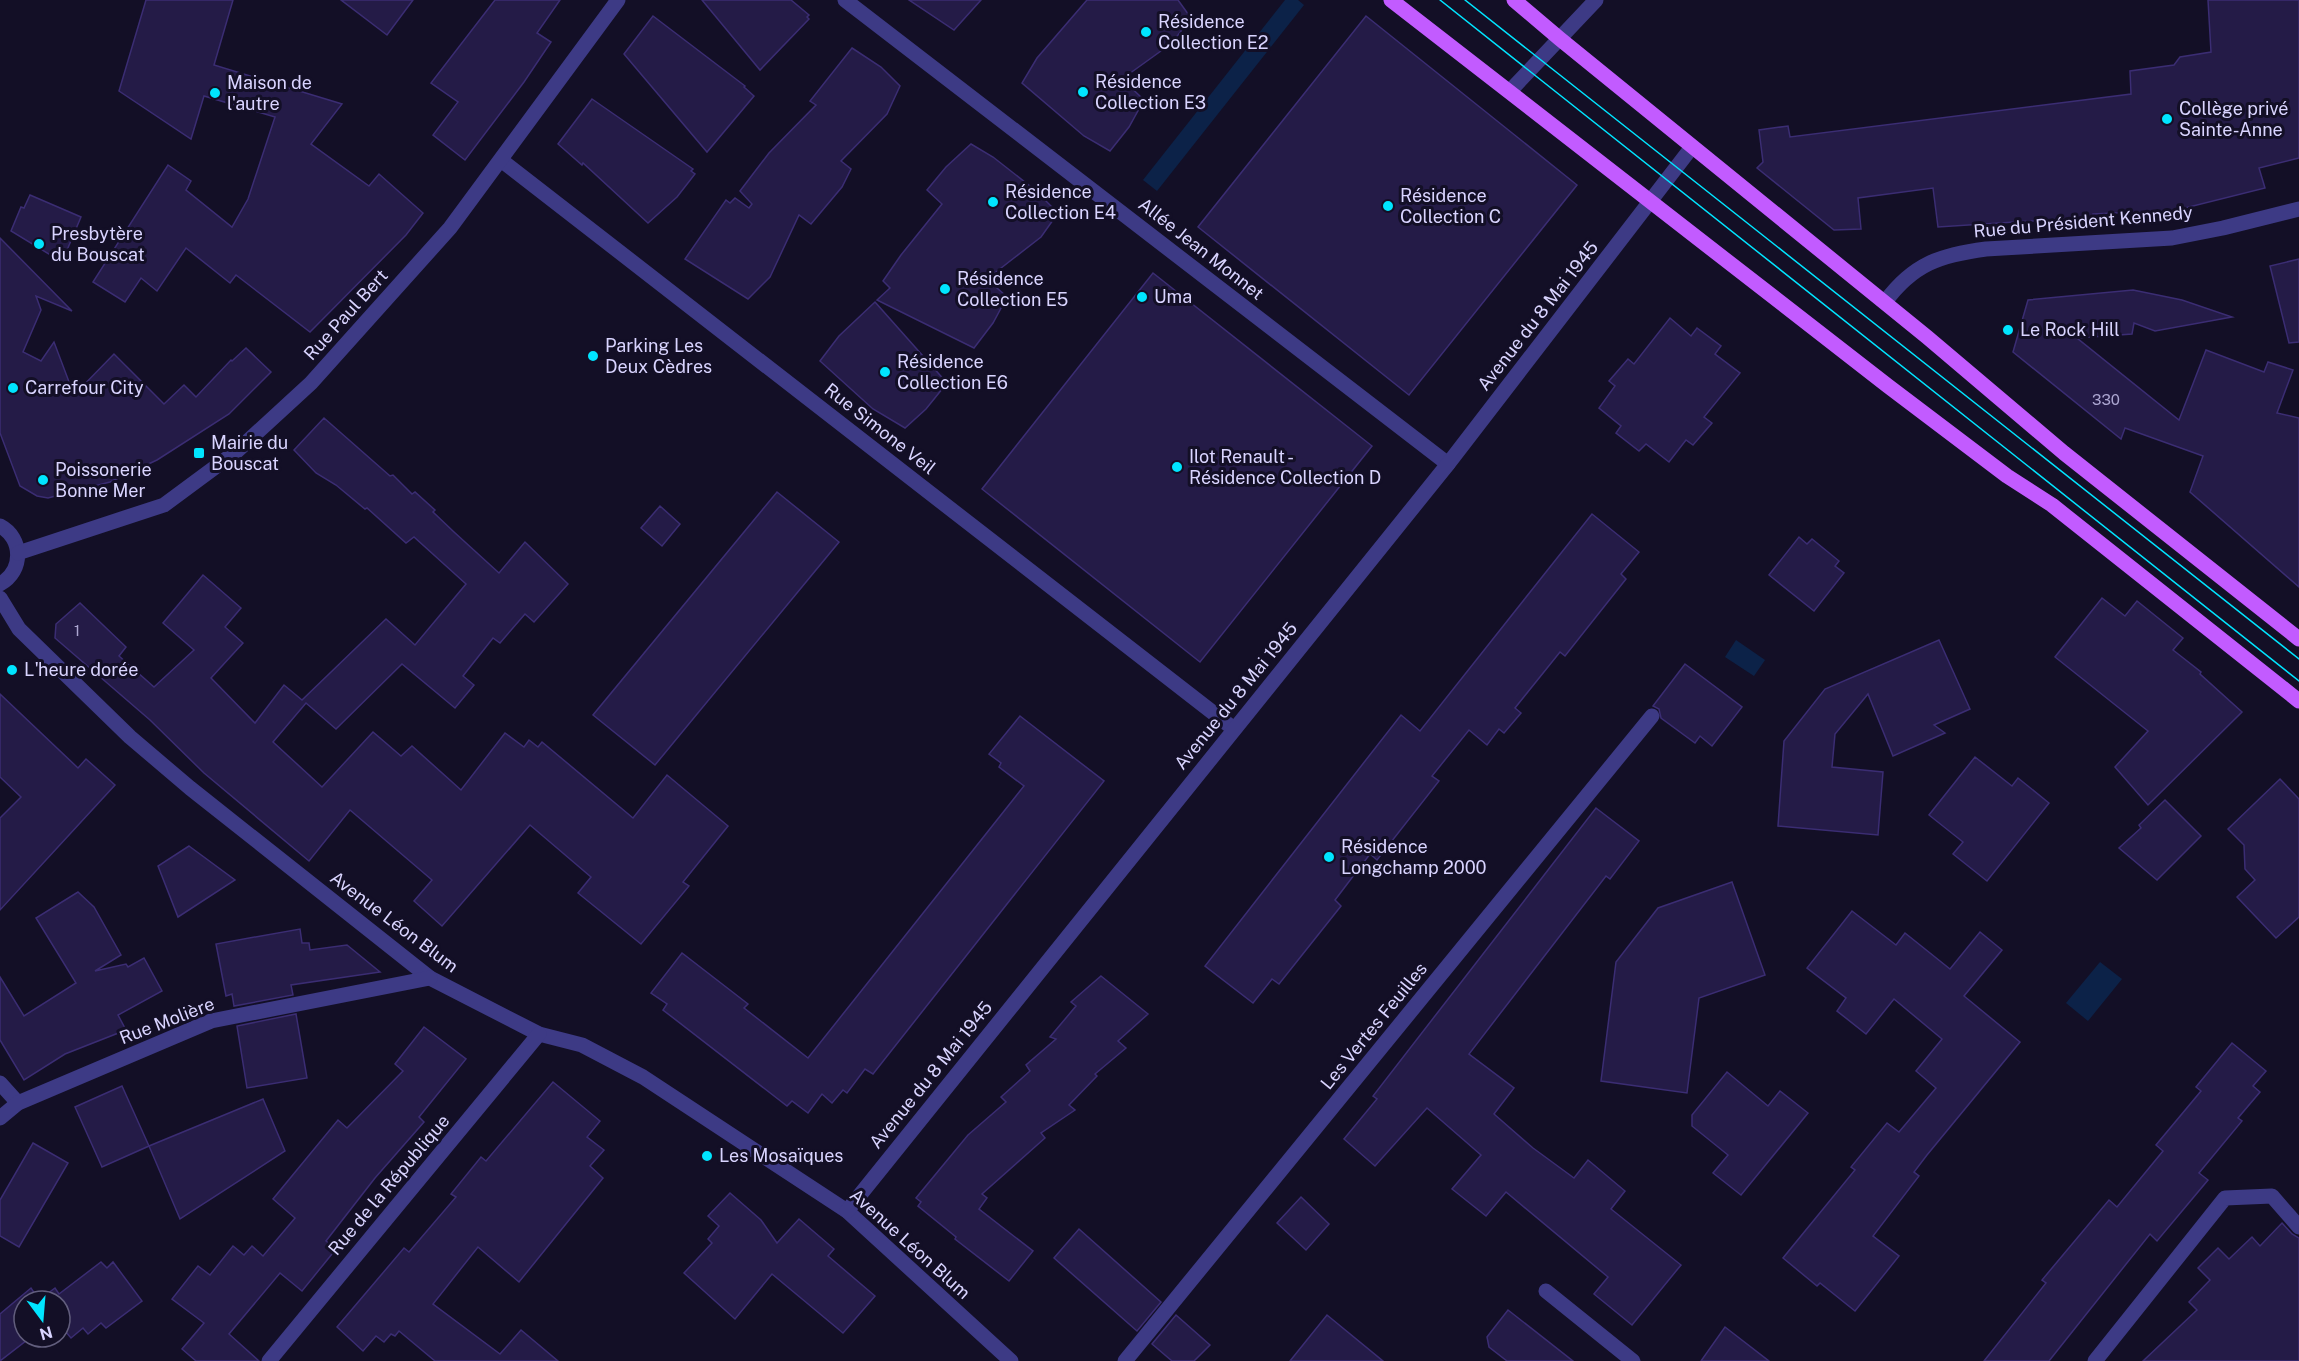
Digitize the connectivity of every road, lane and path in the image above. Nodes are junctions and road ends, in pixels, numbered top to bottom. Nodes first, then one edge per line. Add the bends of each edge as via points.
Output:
1 (618, 0) edge
2 (845, 0) edge
3 (1391, 0) edge
4 (1514, 0) edge
5 (1596, 0) edge
6 (1560, 39) junction
7 (1510, 91) junction
8 (1692, 147) junction
9 (501, 160) junction
10 (1650, 202) junction
11 (2299, 209) edge
12 (1885, 302) junction
13 (1448, 464) junction
14 (0, 525) edge
15 (18, 553) junction
16 (0, 584) edge
17 (0, 598) edge
18 (2299, 639) edge
19 (2299, 701) edge
20 (1652, 716) dead end
21 (1234, 729) junction
22 (430, 978) junction
23 (539, 1034) junction
24 (0, 1083) edge
25 (18, 1103) junction
26 (0, 1118) edge
27 (847, 1211) junction
28 (2299, 1227) edge
29 (1546, 1291) dead end
30 (268, 1361) edge
31 (1011, 1361) edge
32 (1125, 1361) edge
33 (1633, 1361) edge
34 (2095, 1361) edge

1 - 9 street, Rue Paul Bert
2 - 13 street, Allée Jean Monnet
3 - 7 main road
4 - 6 main road
5 - 6 street
6 - 7 street
6 - 8 main road
7 - 10 main road
8 - 10 street, Avenue du 8 Mai 1945
8 - 12 main road
9 - 15 street, Rue Paul Bert via 450,228 375,314 311,383 237,451 164,505
9 - 21 street, Rue Simone Veil
10 - 13 street, Avenue du 8 Mai 1945
10 - 19 main road via 2007,476 2052,505
11 - 12 street, Rue du Président Kennedy via 2172,238 1955,253 1930,262
12 - 18 main road via 2064,453
13 - 21 street, Avenue du 8 Mai 1945
14 - 15 street via 12,535
15 - 16 street via 12,574
17 - 22 street, Avenue Léon Blum via 19,629 130,736
20 - 32 street, Les Vertes Feuilles
21 - 27 street, Avenue du 8 Mai 1945
22 - 23 street, Avenue Léon Blum
22 - 25 street, Rue Molière via 211,1021
23 - 27 street, Avenue Léon Blum via 582,1045 643,1077
23 - 30 street, Rue de la République
24 - 25 street
25 - 26 street, Rue Molière
27 - 31 street, Avenue Léon Blum
28 - 34 street via 2272,1196 2225,1198
29 - 33 street

